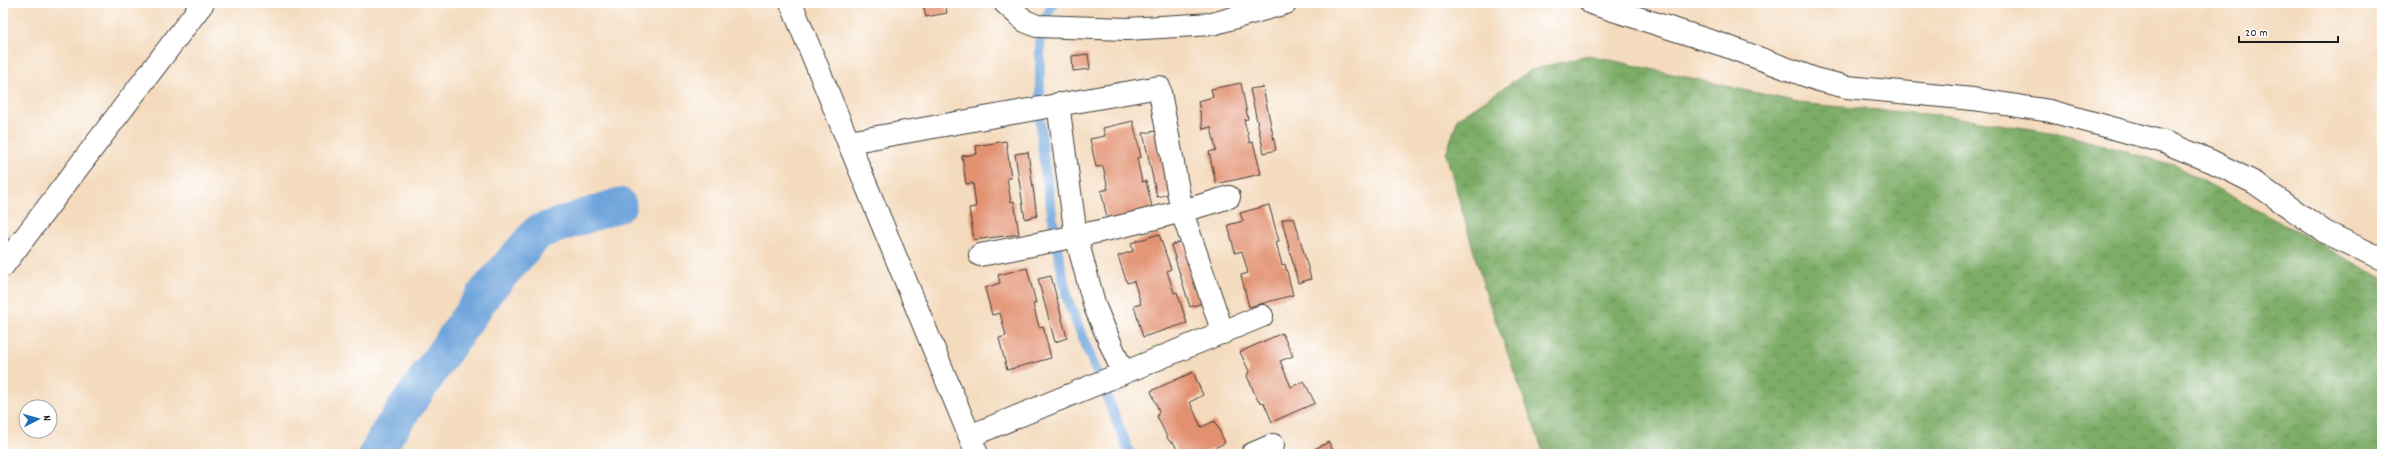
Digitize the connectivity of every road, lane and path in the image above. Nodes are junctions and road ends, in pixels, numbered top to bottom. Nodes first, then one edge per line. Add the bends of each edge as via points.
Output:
1 (202, 3) edge
2 (791, 3) edge
3 (1005, 3) edge
4 (1286, 3) edge
5 (1591, 3) edge
6 (1047, 106) junction
7 (849, 142) junction
8 (1229, 197) dead end
9 (1182, 212) junction
10 (1062, 239) junction
11 (980, 255) dead end
12 (2382, 259) edge
13 (3, 266) edge
14 (1262, 316) dead end
15 (1223, 333) junction
16 (1108, 379) junction
17 (973, 445) edge
18 (1273, 445) dead end
19 (1252, 454) edge

1 - 13 street
2 - 7 street
3 - 4 street via 1025,21 1044,27 1127,29 1212,24
5 - 12 street via 1847,88 1973,99 2050,111 2164,142 2255,183 2325,232
6 - 7 street
6 - 9 street via 1159,87
6 - 10 street
7 - 17 street
8 - 9 street
9 - 10 street
9 - 15 street
10 - 11 street
10 - 16 street via 1095,307
14 - 15 street
15 - 16 street
16 - 17 street
18 - 19 street

